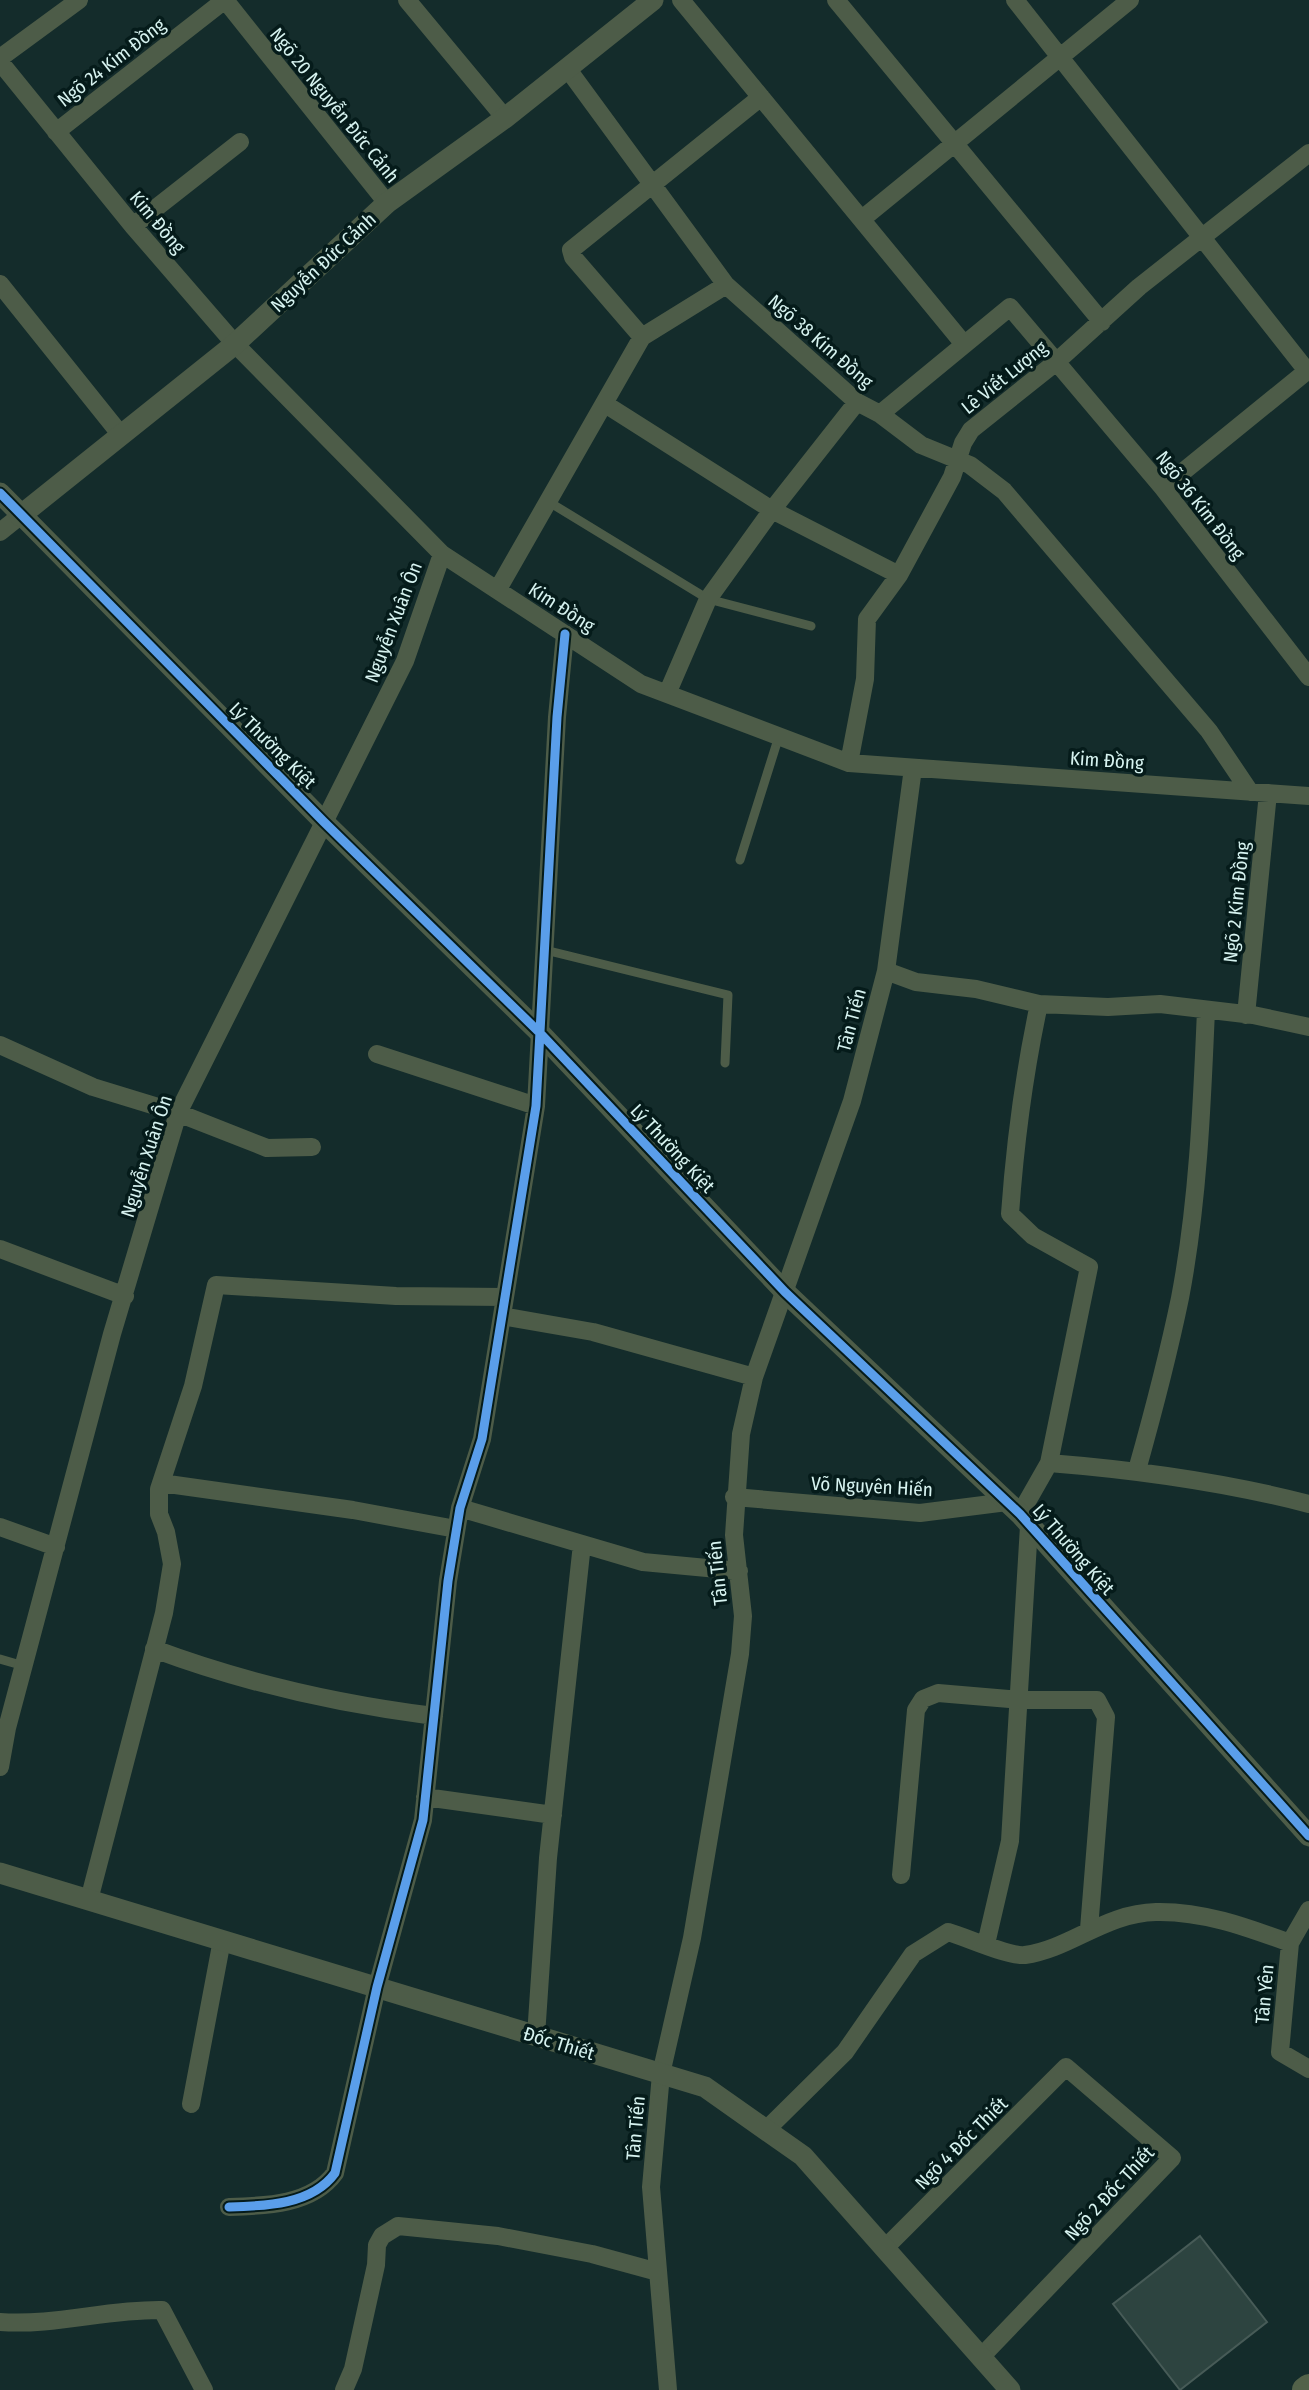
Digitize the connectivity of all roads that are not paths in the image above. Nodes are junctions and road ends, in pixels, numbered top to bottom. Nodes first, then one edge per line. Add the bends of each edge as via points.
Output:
1 (79, 0) edge
2 (225, 0) edge
3 (407, 0) edge
4 (653, 0) edge
5 (681, 0) edge
6 (836, 0) edge
7 (1015, 0) edge
8 (1130, 0) edge
9 (1061, 57) junction
10 (0, 60) edge
11 (567, 68) junction
12 (761, 97) junction
13 (505, 118) junction
14 (56, 132) junction
15 (240, 142) dead end
16 (954, 144) junction
17 (1309, 153) edge
18 (655, 184) junction
19 (387, 204) junction
20 (862, 219) junction
21 (133, 226) junction
22 (1204, 236) junction
23 (0, 284) edge
24 (726, 285) junction
25 (1102, 322) junction
26 (642, 337) junction
27 (963, 343) junction
28 (235, 344) junction
29 (1055, 363) junction
30 (857, 402) junction
31 (605, 404) junction
32 (880, 414) junction
33 (121, 435) junction
34 (957, 458) junction
35 (1163, 488) junction
36 (0, 493) edge
37 (549, 502) junction
38 (772, 510) junction
39 (20, 516) junction
40 (0, 532) edge
41 (442, 554) junction
42 (899, 575) junction
43 (498, 589) junction
44 (708, 599) junction
45 (811, 626) dead end
46 (565, 634) junction
47 (1309, 677) edge
48 (667, 694) junction
49 (779, 736) junction
50 (849, 763) junction
51 (913, 768) junction
52 (1259, 792) junction
53 (1309, 796) edge
54 (324, 822) junction
55 (740, 860) dead end
56 (545, 950) junction
57 (886, 971) junction
58 (1040, 1004) junction
59 (1206, 1010) junction
60 (1246, 1015) junction
61 (1309, 1027) edge
62 (540, 1033) junction
63 (0, 1045) edge
64 (377, 1054) dead end
65 (725, 1063) dead end
66 (536, 1106) junction
67 (178, 1113) junction
68 (312, 1147) dead end
69 (0, 1249) edge
70 (785, 1292) junction
71 (125, 1296) junction
72 (505, 1297) junction
73 (502, 1316) junction
74 (754, 1377) junction
75 (1049, 1463) junction
76 (1137, 1470) junction
77 (161, 1483) junction
78 (734, 1497) junction
79 (1309, 1503) edge
80 (460, 1508) junction
81 (1019, 1514) junction
82 (0, 1527) edge
83 (456, 1529) junction
84 (582, 1544) junction
85 (56, 1547) junction
86 (738, 1571) junction
87 (154, 1649) junction
88 (0, 1659) edge
89 (24, 1666) junction
90 (1020, 1700) junction
91 (434, 1716) junction
92 (0, 1766) edge
93 (425, 1797) junction
94 (553, 1815) junction
95 (1309, 1836) edge
96 (0, 1873) edge
97 (901, 1875) dead end
98 (89, 1900) junction
99 (1309, 1910) edge
100 (1088, 1929) junction
101 (222, 1940) junction
102 (1290, 1943) junction
103 (986, 1944) junction
104 (377, 1987) junction
105 (536, 2036) junction
106 (1066, 2067) joint
107 (1309, 2069) edge
108 (661, 2074) junction
109 (191, 2104) dead end
110 (766, 2130) junction
111 (229, 2207) dead end
112 (885, 2248) junction
113 (658, 2272) junction
114 (0, 2322) edge
115 (981, 2357) junction
116 (1309, 2387) edge
117 (204, 2390) edge
118 (344, 2390) edge
119 (668, 2390) edge
120 (1010, 2390) edge
121 (1305, 2390) edge

1 - 10 street
2 - 14 street, Ngõ 24 Kim Đồng
2 - 19 street, Ngõ 20 Nguyễn Đức Cảnh
3 - 13 street
4 - 11 street, Nguyễn Đức Cảnh
5 - 12 street
6 - 16 street
7 - 9 street
8 - 9 street
9 - 16 street
9 - 22 street
10 - 14 street, Kim Đồng
11 - 13 street, Nguyễn Đức Cảnh
11 - 18 street, Ngõ 38 Kim Đồng
12 - 18 street
12 - 20 street
13 - 19 street, Nguyễn Đức Cảnh
14 - 21 street, Kim Đồng
15 - 21 street
16 - 20 street
16 - 25 street
17 - 22 street, Lê Viết Lượng
18 - 24 street, Ngõ 38 Kim Đồng
18 - 26 street via 571,250
19 - 28 street, Nguyễn Đức Cảnh
20 - 27 street
21 - 28 street, Kim Đồng
22 - 25 street, Lê Viết Lượng
22 - 35 street via 1307,371
23 - 33 street
24 - 26 street
24 - 30 street, Ngõ 38 Kim Đồng
25 - 29 street, Lê Viết Lượng
26 - 31 street
27 - 29 street, Ngõ 36 Kim Đồng via 1010,307
27 - 32 street
28 - 33 street, Nguyễn Đức Cảnh
28 - 41 street, Kim Đồng
29 - 34 street, Lê Viết Lượng via 971,430
29 - 35 street, Ngõ 36 Kim Đồng
30 - 32 street, Ngõ 38 Kim Đồng
30 - 38 street
31 - 37 street
31 - 38 street
32 - 34 street, Ngõ 38 Kim Đồng via 921,445
33 - 39 street, Nguyễn Đức Cảnh
34 - 42 street, Lê Viết Lượng via 952,477
34 - 52 street, Ngõ 38 Kim Đồng via 989,476 1004,491
35 - 47 street, Ngõ 36 Kim Đồng
36 - 39 street, Lý Thường Kiệt
37 - 43 street
37 - 44 lane
38 - 42 street
38 - 44 street
39 - 40 street, Nguyễn Đức Cảnh
39 - 54 street, Lý Thường Kiệt
41 - 43 street, Kim Đồng
41 - 54 street, Nguyễn Xuân Ôn via 405,661
42 - 50 street, Lê Viết Lượng via 867,619 865,679
43 - 46 street, Kim Đồng
44 - 45 lane
44 - 48 street
46 - 48 street, Kim Đồng via 641,684
46 - 56 street
48 - 49 street, Kim Đồng
49 - 50 street, Kim Đồng
49 - 55 lane
50 - 51 street, Kim Đồng
51 - 52 street, Kim Đồng
51 - 57 street, Tân Tiến
52 - 53 street, Kim Đồng
52 - 60 street, Ngõ 2 Kim Đồng
54 - 62 street, Lý Thường Kiệt
54 - 67 street, Nguyễn Xuân Ôn
56 - 62 street
56 - 65 lane via 728,995
57 - 58 street via 916,982 976,989
57 - 70 street, Tân Tiến via 852,1101
58 - 59 street via 1160,1004
58 - 75 street via 1017,1129 1010,1214 1033,1236 1089,1267
59 - 60 street
59 - 76 street via 1202,1108 1181,1296
60 - 61 street
62 - 66 street
62 - 70 street, Lý Thường Kiệt
63 - 67 street via 93,1087
64 - 66 street
66 - 72 street
67 - 68 street via 267,1149
67 - 71 street, Nguyễn Xuân Ôn
69 - 71 street
70 - 74 street, Tân Tiến
70 - 81 street, Lý Thường Kiệt
71 - 85 street, Nguyễn Xuân Ôn
72 - 73 street
72 - 77 street via 396,1296 216,1285 194,1386
73 - 74 street via 593,1332
73 - 80 street via 482,1438
74 - 78 street, Tân Tiến
75 - 76 street
75 - 81 street
76 - 79 street
77 - 83 street
77 - 87 street via 159,1514 172,1564
78 - 81 street, Võ Nguyên Hiến via 920,1513
78 - 86 street, Tân Tiến
80 - 83 street
80 - 84 street
81 - 90 street
81 - 95 street, Lý Thường Kiệt
82 - 85 street
83 - 91 street
84 - 86 street via 643,1562
84 - 94 street
85 - 89 street, Nguyễn Xuân Ôn
86 - 108 street, Tân Tiến via 743,1616 732,1707 692,1938
87 - 91 street via 225,1675 347,1704
87 - 98 street
88 - 89 lane
89 - 92 street, Nguyễn Xuân Ôn
90 - 97 street via 938,1693 919,1704
90 - 100 street via 1093,1699 1106,1711
90 - 103 street via 1010,1841
91 - 93 street
93 - 94 street
93 - 104 street via 423,1820
94 - 105 street
96 - 98 street, Đốc Thiết
98 - 101 street, Đốc Thiết
99 - 102 street, Tân Yên
100 - 102 street via 1155,1912 1224,1919
100 - 103 street via 1022,1955
101 - 104 street, Đốc Thiết
101 - 109 street
102 - 107 street, Tân Yên via 1280,2052
103 - 110 street via 948,1932 914,1954 845,2052
104 - 105 street, Đốc Thiết
104 - 111 street via 335,2173 325,2187 275,2205
105 - 108 street, Đốc Thiết
106 - 112 street, Ngõ 4 Đốc Thiết
106 - 115 street, Ngõ 2 Đốc Thiết via 1172,2158
108 - 110 street, Đốc Thiết via 705,2087
108 - 113 street, Tân Tiến via 651,2187
110 - 112 street, Đốc Thiết via 803,2156
112 - 115 street, Đốc Thiết
113 - 118 street via 498,2236 398,2226 377,2245 356,2356
113 - 119 street, Tân Tiến
114 - 117 street via 33,2324 132,2309 162,2310
115 - 120 street, Đốc Thiết
116 - 121 main road

